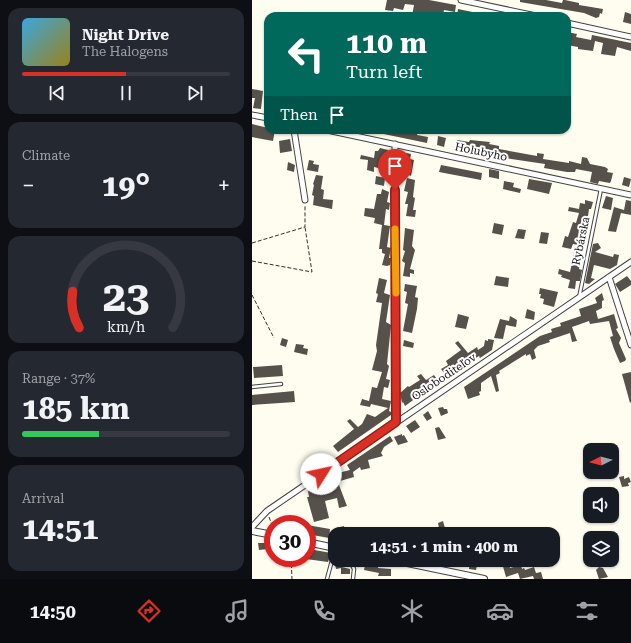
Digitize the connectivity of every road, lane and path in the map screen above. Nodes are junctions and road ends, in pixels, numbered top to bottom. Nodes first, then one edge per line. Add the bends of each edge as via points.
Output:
1 (461, 0) edge
2 (517, 12) edge
3 (571, 24) edge
4 (631, 36) edge
5 (252, 115) edge
6 (264, 117) edge
7 (295, 134) edge
8 (346, 134) edge
9 (395, 144) junction
10 (601, 188) junction
11 (631, 195) edge
12 (305, 200) joint
13 (305, 227) junction
14 (252, 243) edge
15 (252, 261) edge
16 (631, 262) edge
17 (609, 277) junction
18 (252, 295) edge
19 (579, 298) junction
20 (629, 333) edge
21 (274, 338) dead end
22 (631, 346) edge
23 (281, 384) dead end
24 (252, 387) edge
25 (396, 422) junction
26 (267, 511) junction
27 (268, 515) edge
28 (252, 526) edge
29 (252, 531) edge
30 (264, 534) edge
31 (316, 545) edge
32 (328, 550) edge
33 (291, 567) edge
34 (331, 567) edge
35 (353, 567) edge
36 (427, 567) edge
37 (292, 579) edge
38 (327, 579) edge
39 (354, 579) edge
40 (484, 579) edge

1 - 2 street
3 - 4 street
5 - 6 street
7 - 12 street
8 - 9 street, Holubyho
9 - 10 street, Holubyho
9 - 25 street
10 - 11 street, Holubyho
10 - 19 lane, Rybárska
12 - 13 path
13 - 14 path
13 - 15 path via 312,272
16 - 17 street, Osloboditeľov
17 - 19 street, Osloboditeľov
17 - 20 street
18 - 21 path
19 - 25 street, Osloboditeľov
20 - 22 street
23 - 24 lane
25 - 26 street, Osloboditeľov
26 - 27 path
26 - 28 street, Osloboditeľov
29 - 30 street
31 - 32 street
33 - 37 path
34 - 38 lane
35 - 39 lane
36 - 40 street

